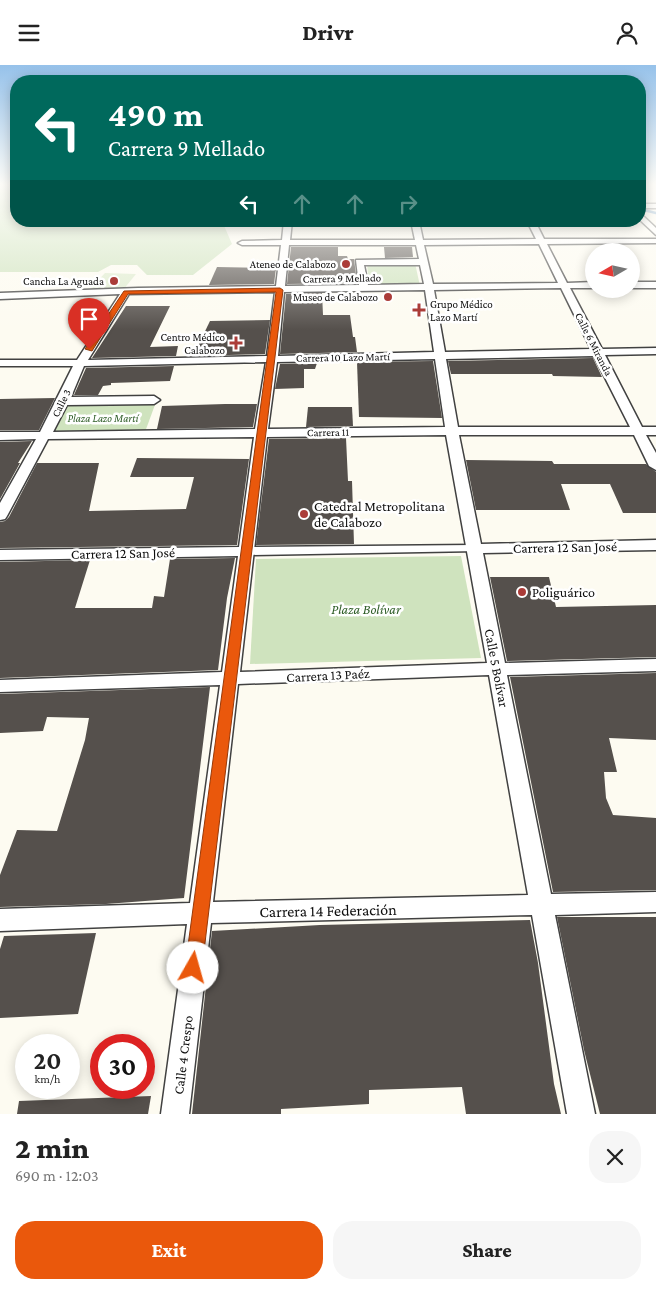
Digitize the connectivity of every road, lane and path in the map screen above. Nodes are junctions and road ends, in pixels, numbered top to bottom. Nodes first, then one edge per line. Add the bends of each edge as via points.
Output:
1 (286, 233) edge
2 (416, 233) edge
3 (538, 233) edge
4 (656, 241) edge
5 (242, 243) dead end
6 (285, 243) junction
7 (418, 243) junction
8 (543, 243) junction
9 (422, 262) junction
10 (563, 285) junction
11 (585, 285) edge
12 (640, 285) edge
13 (656, 285) edge
14 (429, 288) junction
15 (364, 289) junction
16 (280, 290) junction
17 (126, 292) junction
18 (0, 296) edge
19 (656, 351) edge
20 (599, 353) junction
21 (441, 355) junction
22 (272, 359) junction
23 (0, 363) edge
24 (80, 363) junction
25 (154, 400) dead end
26 (62, 401) junction
27 (452, 431) junction
28 (637, 431) junction
29 (656, 431) edge
30 (261, 433) junction
31 (0, 436) edge
32 (44, 436) junction
33 (656, 466) edge
34 (0, 516) edge
35 (656, 545) edge
36 (474, 549) junction
37 (246, 551) junction
38 (0, 555) edge
39 (656, 665) edge
40 (497, 668) junction
41 (231, 680) junction
42 (0, 686) edge
43 (656, 902) edge
44 (540, 905) junction
45 (200, 913) junction
46 (0, 920) edge
47 (175, 1114) edge
48 (581, 1114) edge

1 - 6 street, Calle 4 Crespo
2 - 7 street, Calle 5 Bolívar
3 - 8 street, Calle 6 Miranda
4 - 8 street
5 - 6 street
6 - 7 street
6 - 16 street, Calle 4 Crespo
7 - 8 street
7 - 9 street, Calle 5 Bolívar
8 - 10 street, Calle 6 Miranda
9 - 14 street, Calle 5 Bolívar
9 - 15 street via 359,262
10 - 11 street, Carrera 9 Mellado
10 - 14 street, Carrera 9 Mellado
10 - 20 street, Calle 6 Miranda
12 - 13 street
14 - 15 street, Carrera 9 Mellado
14 - 21 street, Calle 5 Bolívar
15 - 16 street, Carrera 9 Mellado
16 - 17 street, Carrera 9 Mellado
16 - 22 street, Calle 4 Crespo
17 - 18 street, Carrera 9 Mellado
17 - 24 street, Calle 3
19 - 20 street, Carrera 10 Lazo Martí
20 - 21 street, Carrera 10 Lazo Martí
20 - 28 street, Calle 6 Miranda
21 - 22 street, Carrera 10 Lazo Martí
21 - 27 street, Calle 5 Bolívar
22 - 24 street, Carrera 10 Lazo Martí
22 - 30 street, Calle 4 Crespo
23 - 24 street, Carrera 10 Lazo Martí
24 - 26 street, Calle 3
25 - 26 street
26 - 32 street, Calle 3
27 - 28 street, Carrera 11
27 - 30 street, Carrera 11
27 - 36 street, Calle 5 Bolívar
28 - 29 street, Carrera 11
28 - 33 street, Calle 6 Miranda
30 - 32 street, Carrera 11
30 - 37 street, Calle 4 Crespo
31 - 32 street, Carrera 11
32 - 34 street, Calle 3
35 - 36 street, Carrera 12 San José
36 - 37 street
36 - 40 street, Calle 5 Bolívar
37 - 38 street, Carrera 12 San José
37 - 41 street, Calle 4 Crespo
39 - 40 street, Carrera 13 Paéz
40 - 41 street, Carrera 13 Paéz
40 - 44 street, Calle 5 Bolívar
41 - 42 street, Carrera 13 Paéz
41 - 45 street, Calle 4 Crespo
43 - 44 street, Carrera 14 Federación
44 - 45 street, Carrera 14 Federación
44 - 48 street, Calle 5 Bolívar
45 - 46 street, Carrera 14 Federación
45 - 47 street, Calle 4 Crespo

